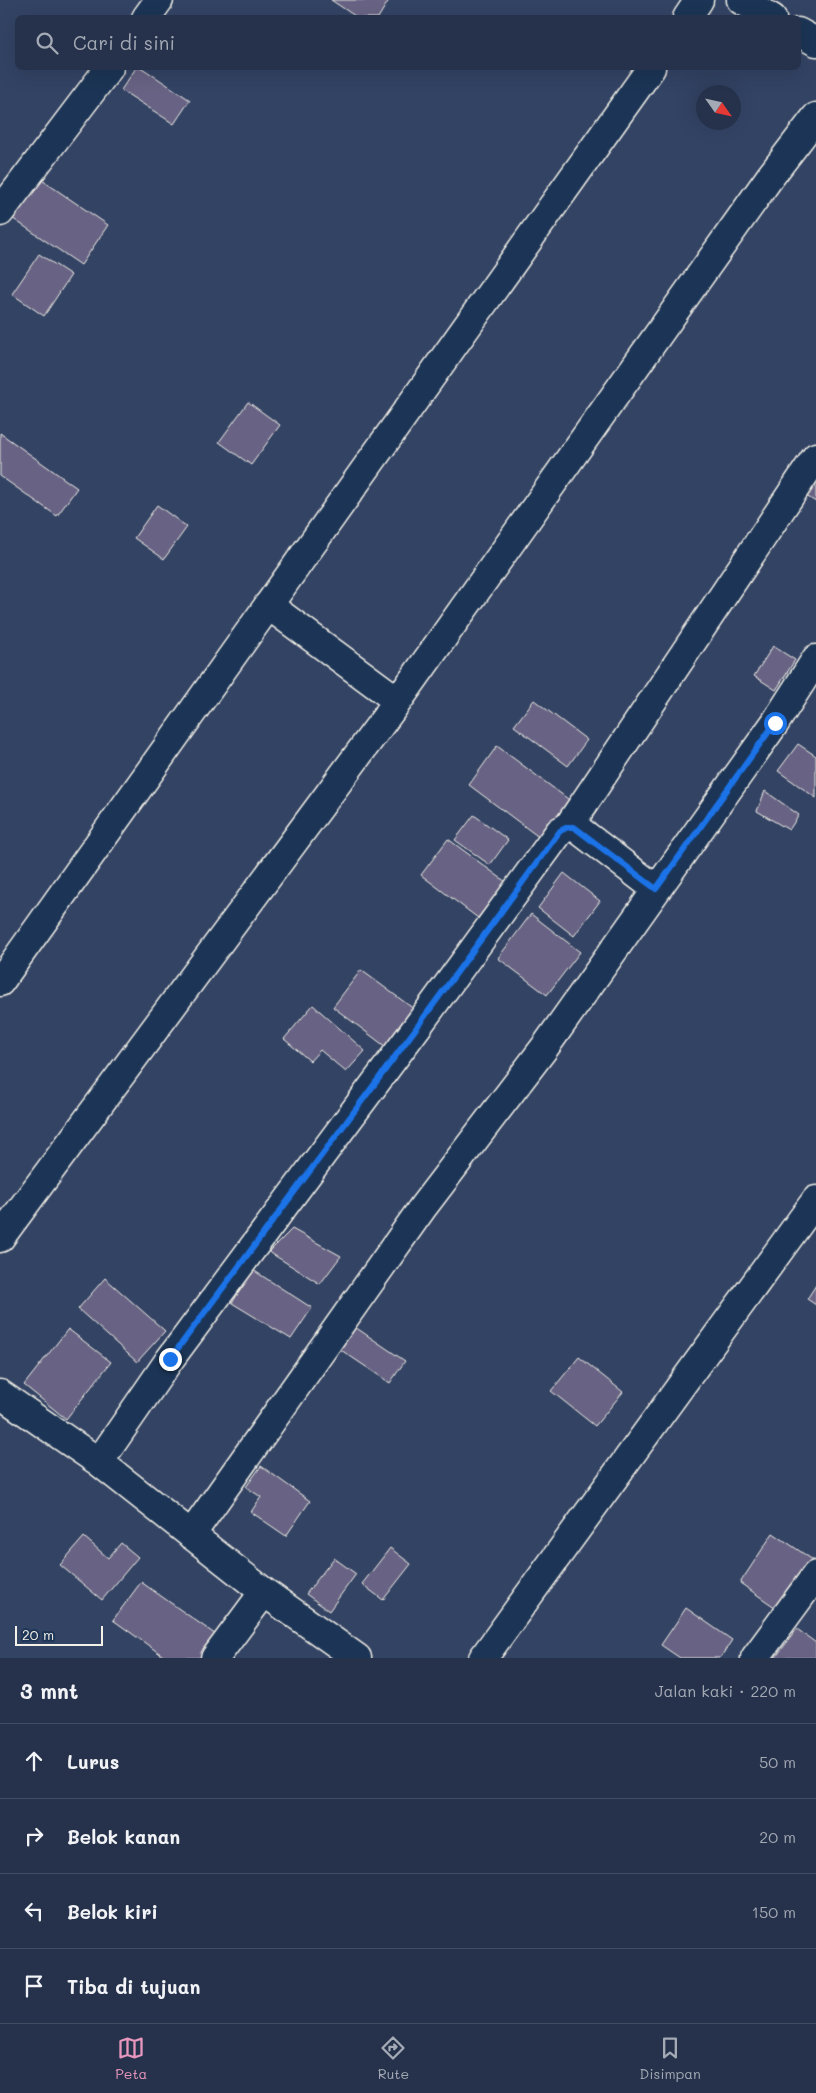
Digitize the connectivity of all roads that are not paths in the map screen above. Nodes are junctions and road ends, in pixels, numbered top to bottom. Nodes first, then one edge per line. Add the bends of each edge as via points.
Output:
1 (159, 0) edge
2 (699, 0) edge
3 (741, 0) edge
4 (148, 15) edge
5 (689, 15) edge
6 (767, 15) edge
7 (801, 34) edge
8 (816, 42) edge
9 (106, 70) edge
10 (650, 70) edge
11 (816, 117) edge
12 (0, 212) edge
13 (816, 457) edge
14 (268, 605) junction
15 (816, 659) edge
16 (398, 701) junction
17 (568, 827) junction
18 (656, 889) junction
19 (0, 982) edge
20 (816, 1200) edge
21 (0, 1238) edge
22 (0, 1394) edge
23 (99, 1462) junction
24 (190, 1535) junction
25 (816, 1576) edge
26 (264, 1592) junction
27 (215, 1658) edge
28 (357, 1658) edge
29 (483, 1658) edge
30 (755, 1658) edge

1 - 4 street
2 - 5 street
3 - 6 street
7 - 8 street
9 - 12 street
10 - 14 street
11 - 16 street
13 - 17 street
14 - 16 street
14 - 19 street
15 - 18 street via 775,723
16 - 21 street
17 - 18 street via 574,827
17 - 23 street via 550,842 170,1359
18 - 24 street via 545,1047 423,1207
20 - 29 street
22 - 23 street
23 - 24 street
24 - 26 street
25 - 30 street
26 - 27 street
26 - 28 street

